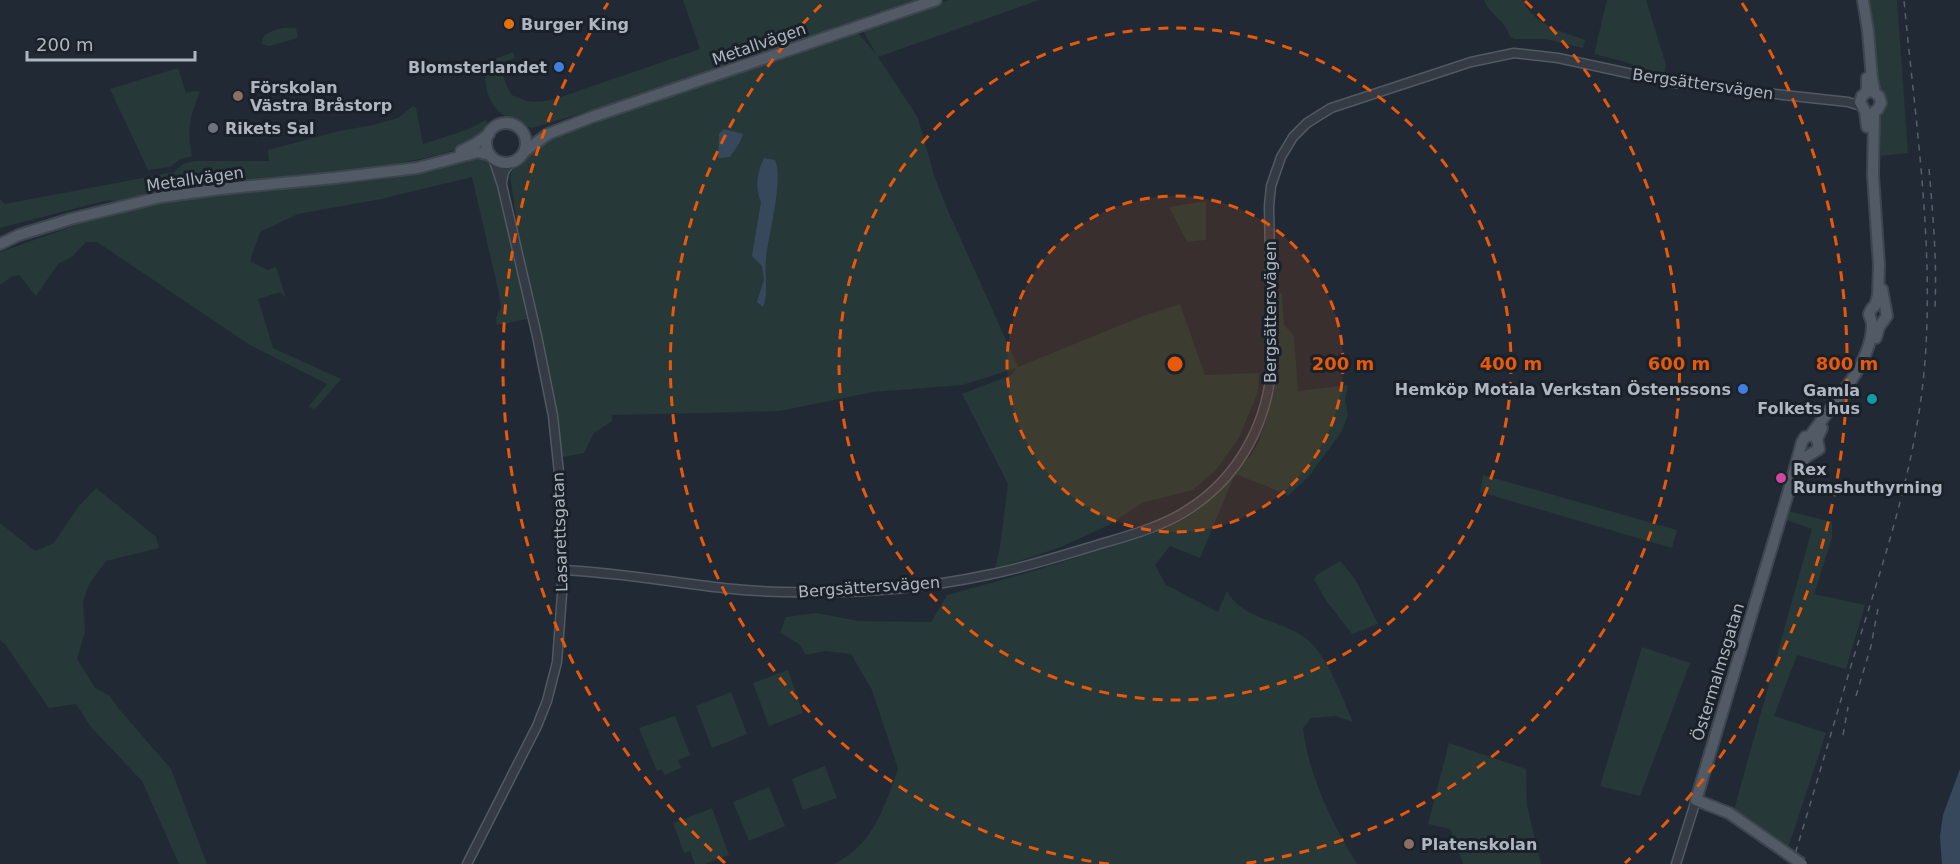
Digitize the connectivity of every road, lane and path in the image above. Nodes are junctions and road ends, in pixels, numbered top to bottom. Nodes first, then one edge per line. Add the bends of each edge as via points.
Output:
1 (936, 0) edge
2 (1862, 0) edge
3 (1867, 102) junction
4 (592, 117) junction
5 (523, 132) junction
6 (489, 134) junction
7 (525, 151) junction
8 (492, 156) junction
9 (510, 163) junction
10 (380, 172) junction
11 (501, 185) junction
12 (19, 235) junction
13 (0, 238) edge
14 (0, 244) edge
15 (1880, 307) junction
16 (1877, 321) junction
17 (1814, 437) junction
18 (1805, 451) junction
19 (563, 570) junction
20 (1696, 800) junction
21 (467, 864) edge
22 (1676, 864) edge
23 (1802, 864) edge

1 - 4 main road, Metallvägen
2 - 3 main road, Östermalmsgatan
3 - 15 main road, Östermalmsgatan
3 - 19 street, Bergsättersvägen via 1674,84 1558,58 1514,54 1471,62 1337,105 1313,118 1293,137 1271,186 1272,360 1263,415 1234,468 1185,511 1146,529 1030,565 907,588 784,592
4 - 5 main road, Metallvägen via 538,132
4 - 7 main road, Metallvägen via 548,134
5 - 6 main road via 504,123
5 - 7 main road
6 - 8 main road via 487,145
6 - 10 main road, Metallvägen via 461,151
7 - 9 main road
8 - 9 main road via 499,162
8 - 10 main road, Metallvägen via 475,153
8 - 11 street, Lasarettsgatan
9 - 11 street
10 - 12 main road, Metallvägen via 161,197
11 - 19 street, Lasarettsgatan via 554,424
12 - 13 main road, Metallvägen
12 - 14 main road, Metallvägen
15 - 16 main road, Östermalmsgatan via 1870,312
15 - 16 main road, Östermalmsgatan via 1887,316
16 - 17 main road, Östermalmsgatan via 1859,366
17 - 18 main road, Östermalmsgatan via 1803,439
17 - 18 main road, Östermalmsgatan via 1819,449 1814,453
18 - 20 main road, Östermalmsgatan via 1789,490
19 - 21 street, Lasarettsgatan via 557,662 547,701
20 - 22 street, Östermalmsgatan
20 - 23 main road, bridge via 1729,813

